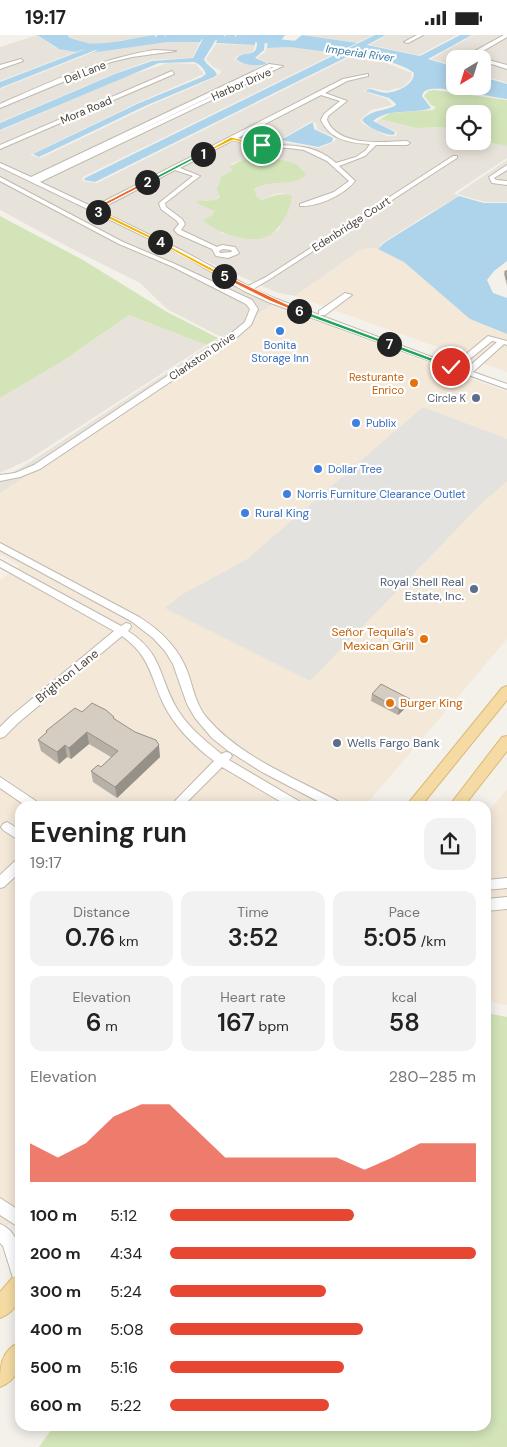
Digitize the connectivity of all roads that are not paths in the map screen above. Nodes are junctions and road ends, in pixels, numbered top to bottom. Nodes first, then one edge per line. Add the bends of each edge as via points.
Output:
1 (421, 35) edge
2 (507, 35) edge
3 (406, 42) dead end
4 (481, 50) edge
5 (174, 51) dead end
6 (21, 60) dead end
7 (491, 62) edge
8 (0, 67) edge
9 (507, 67) edge
10 (172, 73) dead end
11 (366, 75) dead end
12 (321, 93) junction
13 (0, 105) edge
14 (233, 138) junction
15 (374, 143) junction
16 (407, 143) dead end
17 (0, 147) edge
18 (455, 157) dead end
19 (0, 165) edge
20 (336, 165) junction
21 (507, 167) edge
22 (175, 168) junction
23 (0, 179) edge
24 (32, 181) junction
25 (507, 183) edge
26 (302, 205) dead end
27 (93, 210) junction
28 (217, 249) dead end
29 (181, 252) junction
30 (254, 285) junction
31 (247, 289) junction
32 (348, 295) dead end
33 (322, 313) junction
34 (504, 342) edge
35 (458, 365) junction
36 (470, 370) junction
37 (507, 379) edge
38 (507, 387) edge
39 (0, 478) edge
40 (0, 546) edge
41 (0, 563) edge
42 (135, 619) junction
43 (122, 631) junction
44 (507, 691) edge
45 (0, 734) edge
46 (507, 741) edge
47 (234, 748) junction
48 (222, 760) junction
49 (0, 781) edge
50 (28, 801) edge
51 (181, 801) edge
52 (290, 801) edge
53 (328, 801) edge
54 (417, 801) edge
55 (460, 801) edge
56 (7, 827) dead end
57 (15, 833) edge
58 (15, 869) edge
59 (0, 883) edge
60 (507, 883) edge
61 (491, 885) edge
62 (507, 903) edge
63 (491, 905) edge
64 (0, 1206) edge
65 (15, 1216) edge
66 (0, 1231) edge
67 (15, 1260) edge
68 (15, 1290) edge
69 (1, 1306) edge
70 (15, 1358) edge
71 (0, 1377) edge

1 - 3 street
2 - 4 street
5 - 13 street, Del Lane via 152,51 102,64
6 - 8 street
7 - 9 street
10 - 17 street, Mora Road
11 - 12 street via 345,80
12 - 14 street
12 - 15 street via 344,101 325,117 328,130 348,139
14 - 20 street via 256,145 301,148
14 - 22 street
15 - 16 street
15 - 20 street via 372,148 353,160
18 - 30 street, Edenbridge Court
19 - 24 street
20 - 26 street via 351,179 351,183 325,198
21 - 25 street via 491,178
22 - 27 street
22 - 28 street via 197,176 165,200 163,208 180,220 182,223 177,230 180,233
23 - 39 street, Clarkston Drive via 108,236 249,302 254,309 248,323 234,335 37,467
24 - 24 street, Harbor Drive via 271,65 280,66
24 - 27 street
27 - 29 street
29 - 30 street
29 - 31 street
30 - 31 street, Edenbridge Court
30 - 33 street
31 - 35 street via 316,317
32 - 33 street
33 - 35 street
34 - 35 street via 491,338
34 - 36 street
35 - 36 street
36 - 37 street
36 - 38 street
40 - 42 street
41 - 43 street
42 - 43 street, Brighton Lane
42 - 47 street via 167,645 180,666 189,698 198,715
43 - 45 street, Brighton Lane
43 - 48 street via 151,659 175,715 196,739
44 - 54 main road
46 - 55 main road
47 - 48 street
47 - 53 street
48 - 51 street
48 - 52 street
49 - 50 street
56 - 57 street
58 - 59 street
60 - 61 street
62 - 63 street
64 - 65 street
66 - 67 street via 9,1241
68 - 69 main road
70 - 71 main road

